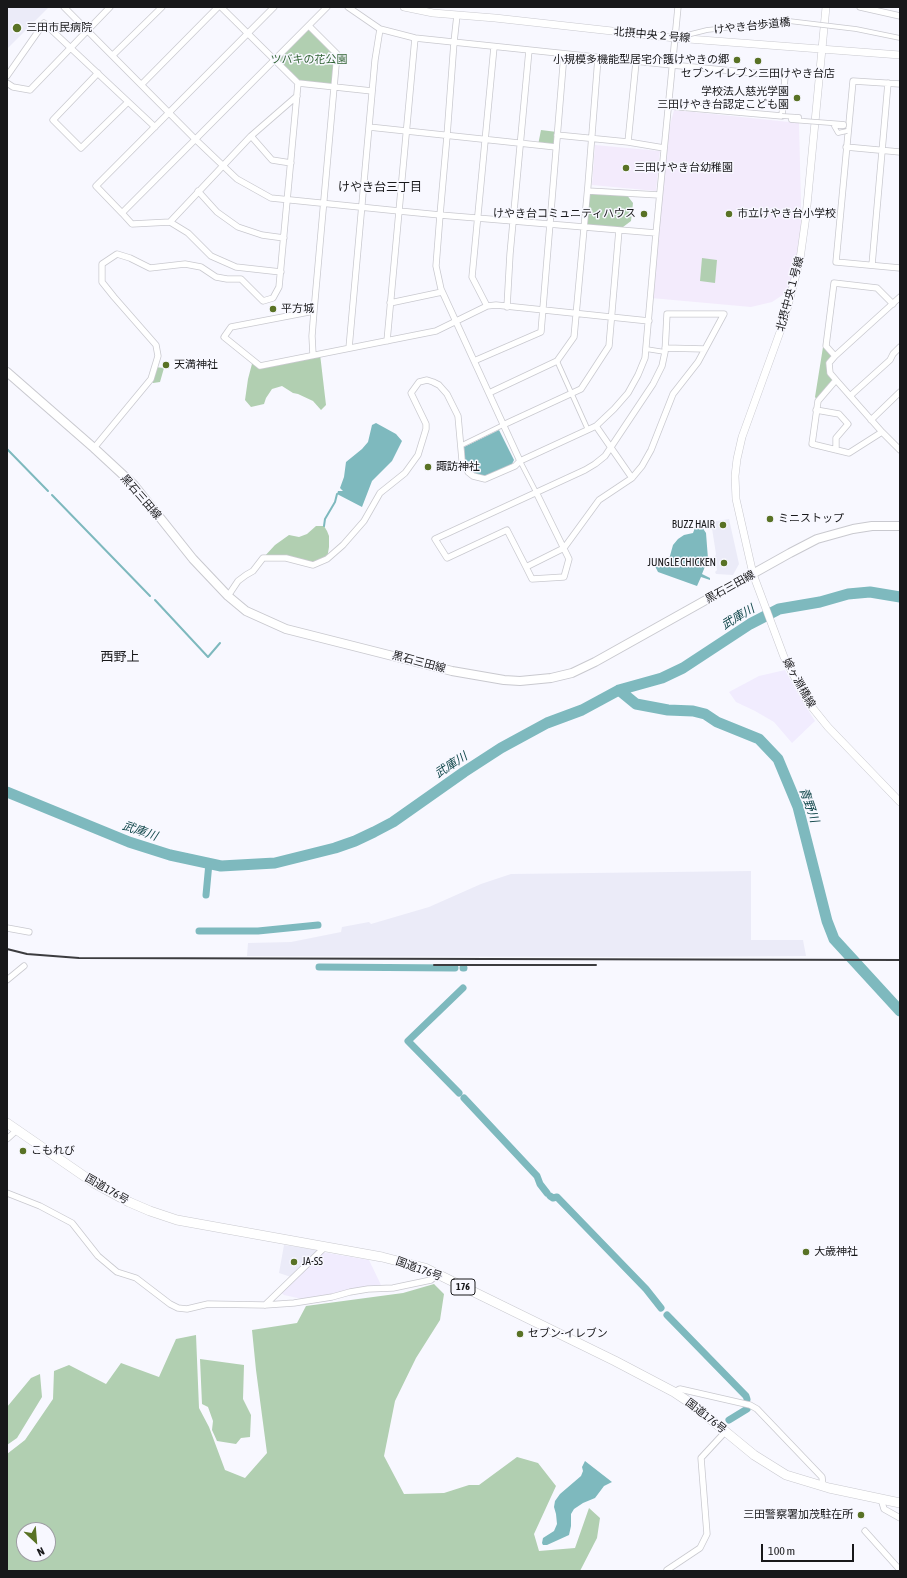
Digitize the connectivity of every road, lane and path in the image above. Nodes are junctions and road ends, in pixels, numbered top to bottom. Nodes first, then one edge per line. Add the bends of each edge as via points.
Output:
1 (64, 7) edge
2 (110, 7) edge
3 (162, 7) edge
4 (219, 7) edge
5 (274, 7) edge
6 (327, 7) edge
7 (348, 7) edge
8 (404, 7) edge
9 (678, 7) edge
10 (826, 7) edge
11 (860, 7) edge
12 (894, 7) edge
13 (457, 15) junction
14 (893, 15) junction
15 (900, 16) edge
16 (309, 26) junction
17 (380, 29) junction
18 (87, 30) junction
19 (248, 34) junction
20 (415, 38) junction
21 (675, 38) junction
22 (900, 38) edge
23 (454, 42) junction
24 (71, 47) junction
25 (494, 47) junction
26 (822, 49) junction
27 (529, 50) junction
28 (564, 54) junction
29 (113, 55) junction
30 (900, 55) edge
31 (598, 58) junction
32 (274, 60) junction
33 (636, 62) junction
34 (672, 65) junction
35 (98, 73) junction
36 (7, 76) edge
37 (7, 83) edge
38 (298, 83) junction
39 (888, 83) junction
40 (142, 84) junction
41 (900, 84) edge
42 (334, 87) junction
43 (372, 91) junction
44 (297, 96) junction
45 (128, 102) junction
46 (668, 106) junction
47 (169, 113) junction
48 (782, 116) junction
49 (155, 127) junction
50 (369, 127) junction
51 (406, 131) junction
52 (847, 131) junction
53 (557, 135) junction
54 (251, 136) junction
55 (447, 136) junction
56 (592, 138) junction
57 (195, 139) junction
58 (485, 139) junction
59 (628, 142) junction
60 (520, 143) junction
61 (556, 147) junction
62 (846, 147) junction
63 (664, 148) junction
64 (882, 150) junction
65 (900, 152) edge
66 (291, 163) junction
67 (223, 165) junction
68 (198, 191) junction
69 (588, 191) junction
70 (659, 195) junction
71 (287, 200) junction
72 (323, 204) junction
73 (362, 208) junction
74 (399, 211) junction
75 (122, 213) junction
76 (440, 215) junction
77 (478, 218) junction
78 (513, 221) junction
79 (170, 222) junction
80 (550, 224) junction
81 (584, 227) junction
82 (619, 230) junction
83 (656, 233) junction
84 (284, 238) junction
85 (872, 265) junction
86 (900, 268) edge
87 (281, 272) junction
88 (442, 292) junction
89 (900, 297) edge
90 (390, 303) junction
91 (893, 304) junction
92 (487, 306) junction
93 (507, 306) junction
94 (543, 310) junction
95 (314, 311) junction
96 (576, 313) junction
97 (612, 317) junction
98 (649, 321) junction
99 (456, 322) junction
100 (386, 341) junction
101 (900, 347) edge
102 (349, 348) junction
103 (646, 349) junction
104 (705, 349) junction
105 (665, 350) junction
106 (312, 355) junction
107 (835, 356) junction
108 (474, 361) junction
109 (557, 361) junction
110 (7, 372) edge
111 (836, 380) junction
112 (900, 392) edge
113 (489, 393) junction
114 (572, 393) junction
115 (850, 396) junction
116 (816, 410) junction
117 (871, 420) junction
118 (503, 424) junction
119 (596, 426) junction
120 (588, 430) junction
121 (882, 432) junction
122 (900, 441) edge
123 (462, 445) junction
124 (895, 445) junction
125 (94, 448) junction
126 (611, 448) junction
127 (836, 450) junction
128 (900, 450) edge
129 (520, 460) junction
130 (632, 478) junction
131 (536, 492) junction
132 (900, 526) edge
133 (564, 548) junction
134 (526, 567) junction
135 (753, 574) junction
136 (756, 583) joint
137 (228, 596) junction
138 (900, 802) edge
139 (7, 928) edge
140 (30, 932) dead end
141 (24, 966) dead end
142 (7, 980) edge
143 (7, 1123) edge
144 (17, 1130) junction
145 (7, 1139) edge
146 (7, 1193) edge
147 (325, 1246) junction
148 (438, 1274) junction
149 (265, 1305) junction
150 (674, 1392) junction
151 (726, 1430) junction
152 (823, 1486) junction
153 (881, 1499) junction
154 (900, 1503) edge
155 (900, 1518) edge
156 (865, 1531) dead end
157 (667, 1570) edge
158 (900, 1570) edge

1 - 18 street
2 - 18 street
3 - 29 street
4 - 19 street
4 - 40 street
5 - 19 street
6 - 16 street
7 - 17 street
8 - 13 street, 北摂中央２号線
9 - 21 street
10 - 26 street, 北摂中央１号線
11 - 14 street
12 - 14 street
13 - 21 street, 北摂中央２号線
13 - 23 street
14 - 15 street
16 - 32 street
16 - 42 street via 337,54
17 - 20 street
17 - 43 street
18 - 24 street
18 - 29 street
19 - 32 street
19 - 47 street
20 - 23 street
20 - 51 street
21 - 22 street, けやき台歩道橋, bridge via 720,28 789,21 856,29
21 - 26 street, 北摂中央２号線
21 - 34 street
23 - 25 street
23 - 55 street
24 - 35 street
24 - 36 street via 44,23
24 - 37 street via 30,90 13,87
25 - 27 street
25 - 58 street
26 - 30 street, 北摂中央２号線
26 - 135 street, 北摂中央１号線 via 800,259 784,321 742,437 737,459 736,499
27 - 28 street
27 - 60 street
28 - 31 street
28 - 53 street
29 - 40 street
31 - 33 street
31 - 56 street
32 - 38 street
32 - 57 street
33 - 34 street
33 - 59 street
34 - 46 street
34 - 48 street via 785,76
35 - 45 street
35 - 45 street via 53,120 81,148
38 - 42 street
38 - 44 street
39 - 41 street
39 - 52 street via 853,81
39 - 64 street
40 - 47 street
42 - 43 street
42 - 72 street
43 - 50 street
44 - 54 street
44 - 66 street
45 - 49 street
46 - 48 street
46 - 63 street
47 - 49 street
47 - 57 street
48 - 52 street, bridge via 799,117 791,120 844,124 834,126 838,133
49 - 75 street via 96,186
50 - 51 street
50 - 73 street
51 - 55 street
51 - 74 street
52 - 62 street
53 - 56 street
53 - 61 street
54 - 66 street via 272,160
54 - 67 street
55 - 58 street
55 - 76 street
56 - 59 street
56 - 69 street
57 - 67 street
57 - 75 street
58 - 60 street
58 - 77 street
59 - 63 street
60 - 61 street
60 - 78 street
61 - 80 street
62 - 64 street
62 - 85 street via 836,262
63 - 70 street
64 - 65 street
64 - 85 street
66 - 71 street
67 - 68 street
67 - 71 street via 237,179 271,198
68 - 79 street
68 - 84 street via 217,212 238,227 262,235
69 - 70 street
69 - 81 street
70 - 83 street
71 - 72 street
71 - 84 street
72 - 73 street
72 - 95 street
73 - 74 street
73 - 102 street
74 - 76 street
74 - 90 street
75 - 79 street via 132,224
76 - 77 street
76 - 88 street via 436,266
77 - 78 street
77 - 92 street via 472,277
78 - 80 street
78 - 93 street
79 - 87 street via 188,233 211,256 236,267
80 - 81 street
80 - 94 street
81 - 82 street
81 - 96 street
82 - 83 street
82 - 97 street
83 - 98 street
84 - 87 street
85 - 86 street
87 - 125 street via 280,287 273,298 263,301 241,279 227,280 216,277 201,267 185,264 150,268 117,254 102,264 102,282 156,345 158,356 151,379
88 - 90 street
88 - 99 street
89 - 91 street
90 - 100 street
91 - 107 street
91 - 107 street via 877,288 834,283 826,346
92 - 93 street
92 - 99 street
93 - 94 street
94 - 96 street
94 - 108 street via 541,332
95 - 106 street
95 - 106 street via 231,327 224,337 260,366
96 - 97 street
96 - 109 street via 574,337
97 - 98 street
97 - 114 street via 609,346 581,389
98 - 103 street
99 - 100 street via 436,331
99 - 108 street
100 - 102 street
101 - 115 street via 890,360
102 - 106 street
103 - 105 street
103 - 119 street via 643,364 628,394
104 - 105 street
104 - 105 street via 724,314 667,314
104 - 130 street via 689,375 673,394 650,450
105 - 126 street via 662,366 654,384
107 - 111 street via 829,363 830,373
108 - 113 street
109 - 113 street
109 - 114 street
110 - 125 main road, 黒石三田線
111 - 115 street
111 - 116 street via 818,401
112 - 117 street
113 - 118 street
114 - 118 street
114 - 120 street
115 - 117 street
116 - 127 street via 812,444
116 - 127 street via 839,414 848,424 836,438
117 - 121 street
118 - 123 street
118 - 129 street
119 - 120 street
119 - 126 street
120 - 129 street
121 - 124 street
121 - 127 street via 849,453
122 - 124 street
123 - 129 street via 462,460 465,467 478,478 491,477 514,466
123 - 137 street via 458,416 447,394 433,382 419,382 411,393 426,424 418,455 406,474 380,493 364,521 343,545 326,559 313,565 286,558 263,558 253,571 238,581
124 - 128 street
125 - 137 main road, 黒石三田線 via 134,485 193,559
126 - 130 street
126 - 131 street via 595,464
129 - 131 street
130 - 133 street via 599,500
131 - 133 street
131 - 134 street via 435,539 447,558 507,530
132 - 135 main road, 黒石三田線 via 872,526 834,533
133 - 134 street
133 - 134 street via 569,559 564,577 532,579
135 - 136 street, 北摂中央１号線
135 - 137 main road, 黒石三田線 via 572,673 520,681 452,671 286,629 246,611
136 - 138 street, 嫁ヶ淵橋線 via 784,657 807,702
139 - 140 street
141 - 142 street
143 - 144 highway, 国道176号 / 176
144 - 145 street
144 - 147 highway, 国道176号 / 176 via 94,1184 150,1211 177,1220
146 - 149 street via 40,1206 72,1223 98,1256 117,1272 136,1278 178,1308 208,1304
147 - 148 highway, 国道176号 / 176 via 404,1262
147 - 149 street
148 - 149 street via 431,1280 393,1288 368,1289 332,1297
148 - 150 highway, 国道176号 / 176
150 - 151 highway, 国道176号 / 176
150 - 152 street via 680,1389 750,1405 757,1409 822,1477
151 - 152 highway, 国道176号 / 176 via 754,1455 786,1474
151 - 157 street via 702,1458 707,1534 700,1548
152 - 153 highway, 国道176号 / 176
153 - 154 highway, 国道176号 / 176
153 - 155 street via 884,1509
156 - 158 street

